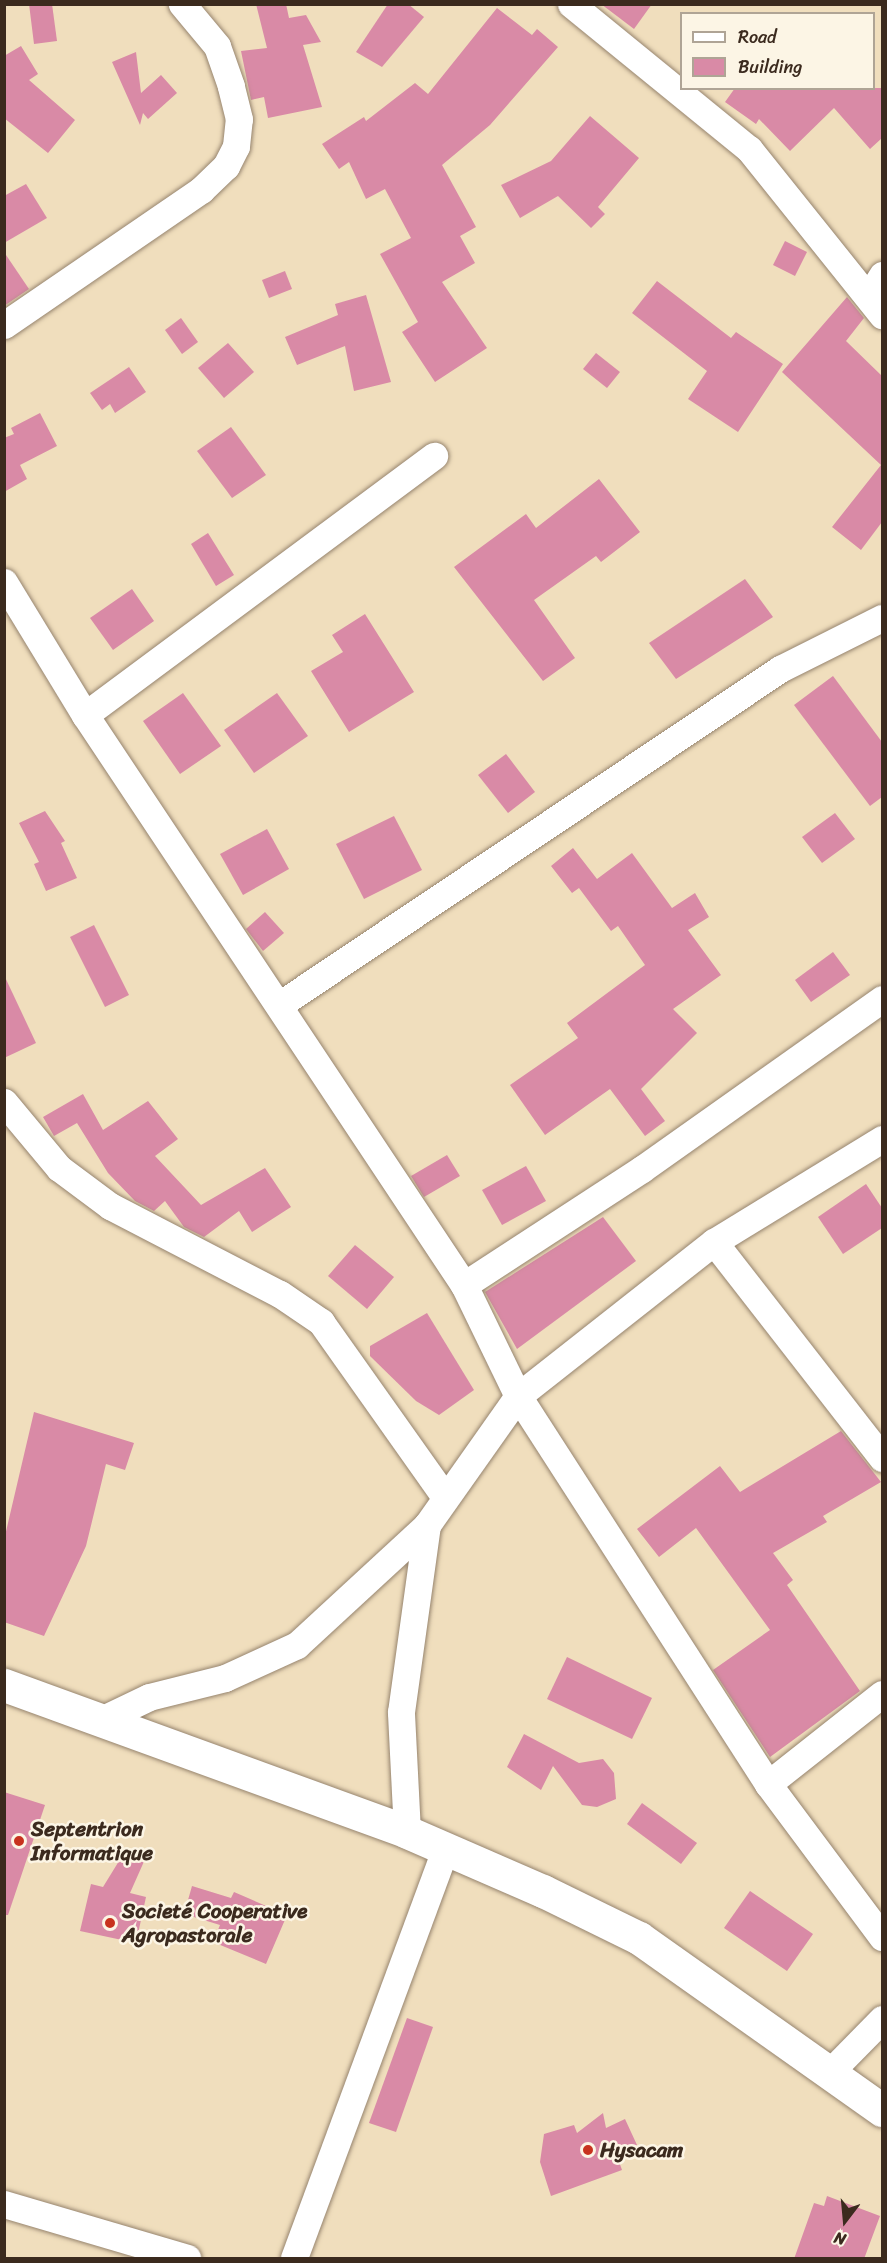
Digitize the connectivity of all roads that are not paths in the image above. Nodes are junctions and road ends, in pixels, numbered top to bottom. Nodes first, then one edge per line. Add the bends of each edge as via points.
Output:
1 (182, 4) edge
2 (571, 4) edge
3 (878, 295) edge
4 (4, 325) edge
5 (434, 456) dead end
6 (4, 582) edge
7 (12, 605) edge
8 (882, 618) edge
9 (85, 715) junction
10 (882, 999) edge
11 (282, 1003) junction
12 (4, 1102) edge
13 (882, 1139) edge
14 (714, 1242) junction
15 (465, 1285) junction
16 (518, 1396) junction
17 (882, 1458) edge
18 (444, 1496) junction
19 (427, 1525) junction
20 (4, 1685) edge
21 (882, 1694) edge
22 (99, 1721) junction
23 (768, 1784) junction
24 (407, 1832) junction
25 (445, 1849) junction
26 (882, 1937) edge
27 (882, 2019) edge
28 (828, 2074) junction
29 (882, 2109) edge
30 (4, 2204) edge
31 (187, 2259) edge
32 (294, 2259) edge

1 - 4 street via 217,46 231,86 238,119 236,146 226,166 201,190
2 - 3 street via 749,149
5 - 9 street
6 - 7 street
7 - 9 street
8 - 11 street via 780,669
9 - 11 street
10 - 15 street via 642,1169
11 - 15 street
12 - 18 street via 59,1168 110,1206 280,1294 321,1322
13 - 14 street
14 - 16 street
14 - 17 street
15 - 16 street
16 - 18 street
16 - 23 street
18 - 19 street
19 - 22 street via 297,1645 225,1678 149,1697
19 - 24 street via 401,1712
20 - 22 street
21 - 23 street
22 - 24 street
23 - 26 street
24 - 25 street
25 - 28 street via 639,1938
25 - 32 street
27 - 28 street
28 - 29 street
30 - 31 street

